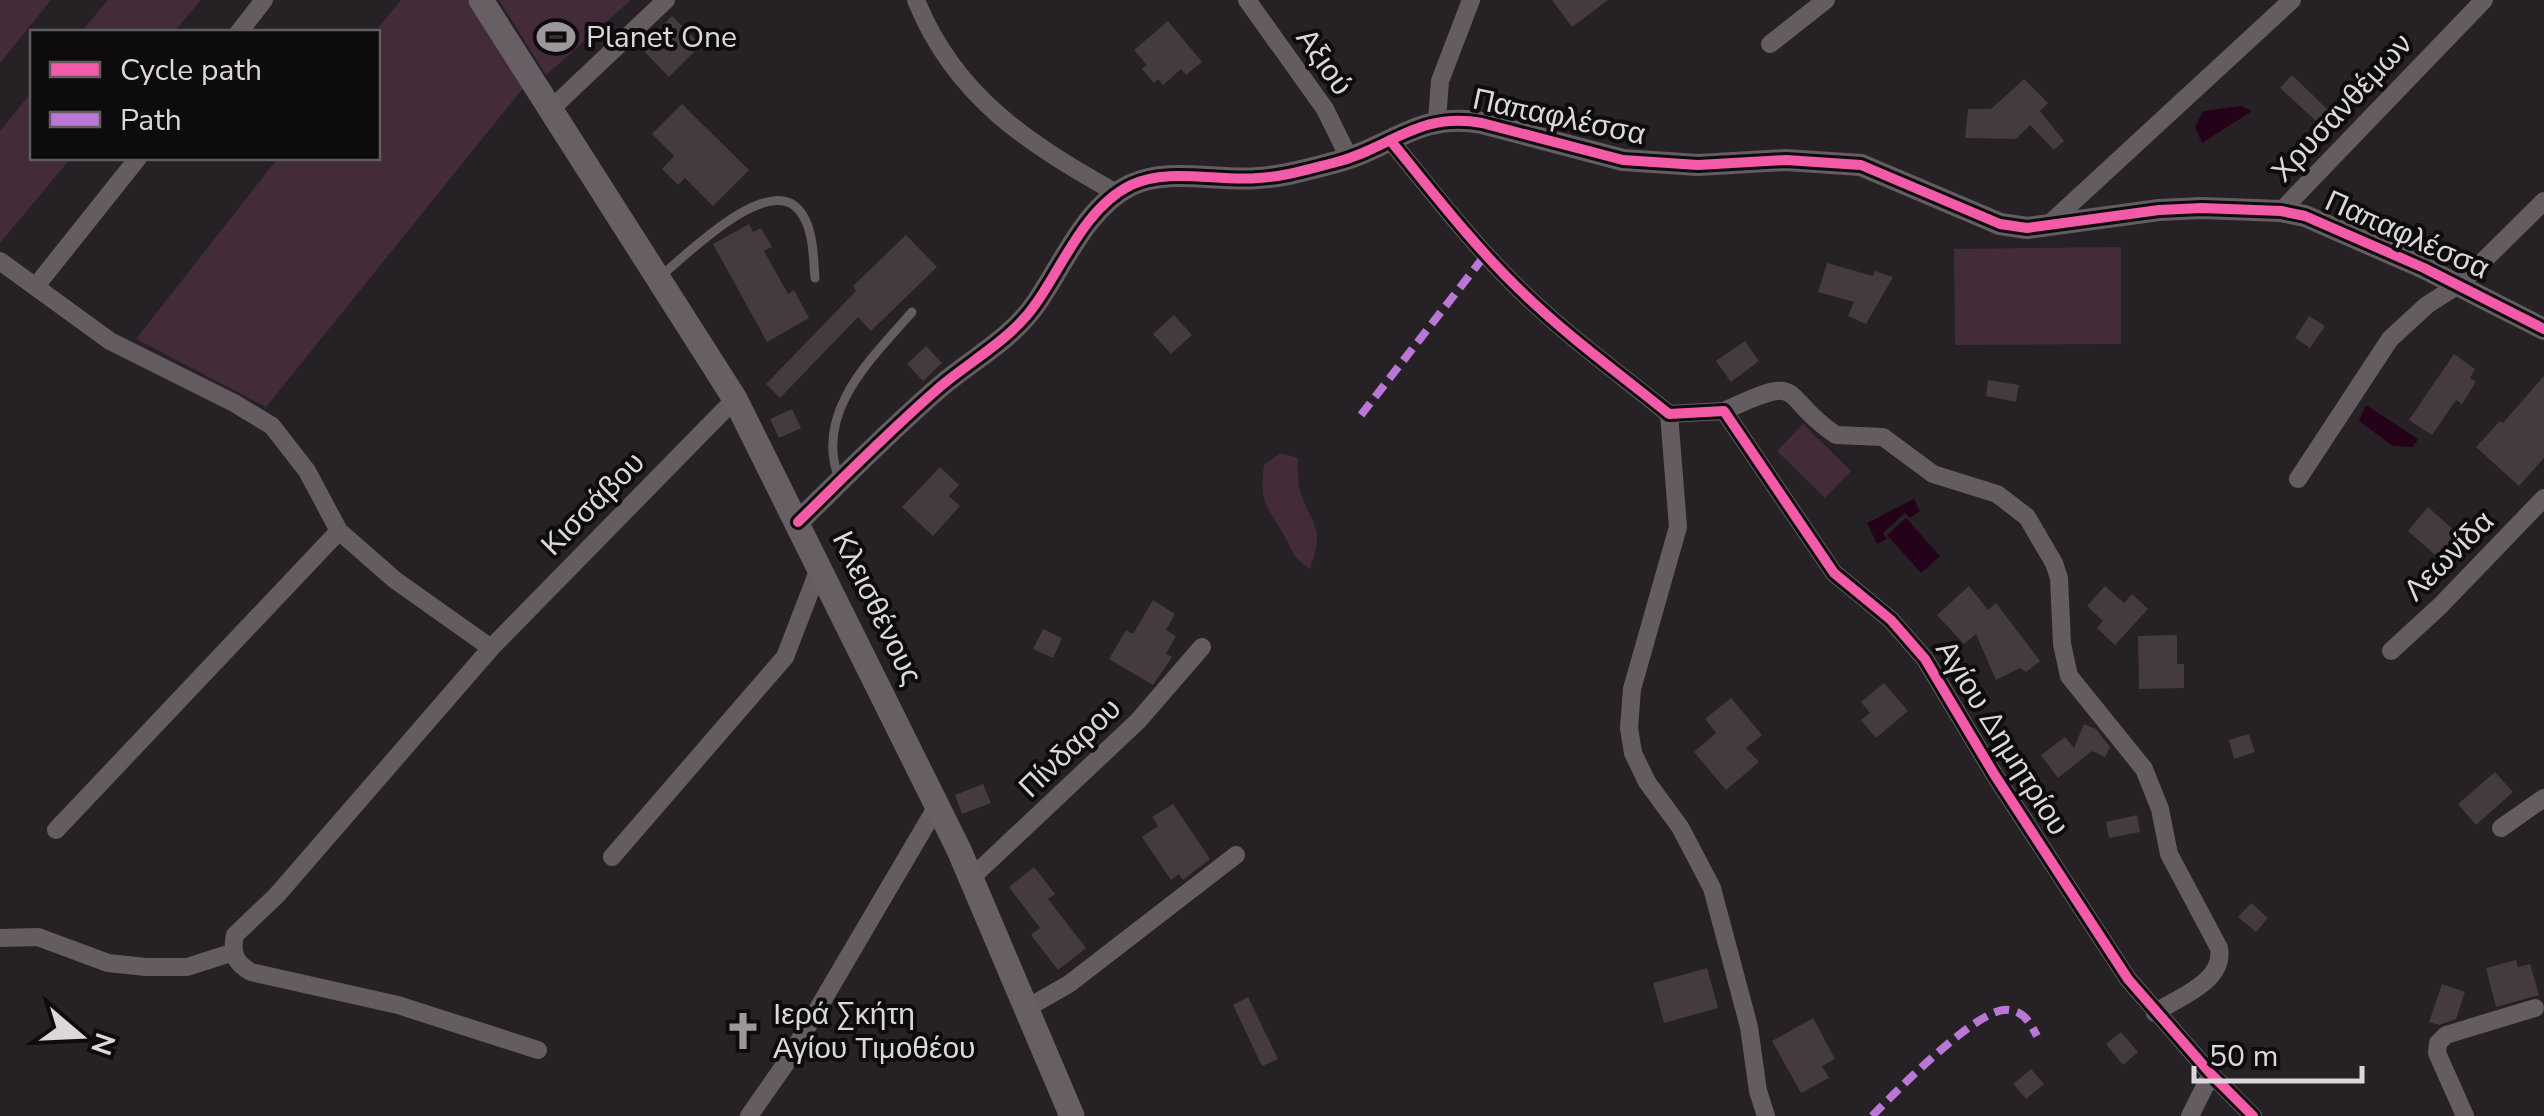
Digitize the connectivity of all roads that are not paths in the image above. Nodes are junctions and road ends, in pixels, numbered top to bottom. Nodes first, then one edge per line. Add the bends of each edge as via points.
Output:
1 (264, 0) edge
2 (481, 0) edge
3 (666, 0) edge
4 (916, 0) edge
5 (1247, 0) edge
6 (1471, 0) edge
7 (1826, 0) edge
8 (2292, 0) edge
9 (2484, 0) edge
10 (240, 30) edge
11 (1770, 44) dead end
12 (552, 108) junction
13 (1437, 120) junction
14 (1390, 140) junction
15 (1349, 158) junction
16 (136, 160) edge
17 (1118, 194) junction
18 (2544, 201) edge
19 (2281, 211) junction
20 (2046, 226) junction
21 (0, 261) edge
22 (658, 278) junction
23 (815, 278) dead end
24 (2460, 284) junction
25 (36, 286) junction
26 (912, 312) dead end
27 (2544, 329) edge
28 (735, 399) junction
29 (1724, 411) junction
30 (1669, 414) junction
31 (2298, 479) dead end
32 (840, 481) junction
33 (2544, 498) edge
34 (798, 522) junction
35 (339, 531) junction
36 (820, 566) junction
37 (491, 648) junction
38 (1202, 648) dead end
39 (2391, 651) dead end
40 (2544, 798) edge
41 (937, 806) junction
42 (2501, 828) dead end
43 (56, 830) dead end
44 (1236, 856) dead end
45 (612, 857) dead end
46 (969, 880) junction
47 (0, 938) edge
48 (234, 952) junction
49 (2536, 1008) dead end
50 (1026, 1009) junction
51 (2154, 1013) junction
52 (538, 1050) dead end
53 (2211, 1074) junction
54 (749, 1116) edge
55 (1072, 1116) edge
56 (1766, 1116) edge
57 (2190, 1116) edge
58 (2253, 1116) edge
59 (2465, 1116) edge

1 - 10 street
2 - 12 main road, Κλεισθένους
3 - 12 street
4 - 17 street via 944,54 991,110 1048,155
5 - 15 street, Αξιού via 1325,109
6 - 13 street via 1440,80
7 - 11 street
8 - 20 street
9 - 19 street, Χρυσανθέμων
12 - 22 main road, Κλεισθένους
13 - 14 street, Παπαφλέσσα
13 - 20 street, Παπαφλέσσα via 1482,123 1623,160 1861,164 2000,224
14 - 15 street, Παπαφλέσσα
14 - 30 street via 1521,292
15 - 17 street, Παπαφλέσσα via 1259,178 1155,178
16 - 25 street
17 - 32 street, Παπαφλέσσα via 1098,209 1018,326
18 - 24 street
19 - 20 street, Παπαφλέσσα via 2160,210
19 - 24 street, Παπαφλέσσα
21 - 25 street
22 - 23 lane via 734,217 780,199 802,215
22 - 28 main road, Κλεισθένους
24 - 27 street, Παπαφλέσσα
24 - 31 street via 2390,339
25 - 35 street via 110,341 272,426
26 - 32 lane via 854,378 842,405 833,446
28 - 34 main road, Κλεισθένους
28 - 37 street, Κισσάβου
29 - 30 street
29 - 51 street, Αγίου Δημητρίου via 1834,574 1891,620 1925,659 2051,863
29 - 51 street via 1776,389 1788,391 1836,435 1883,437 1932,474 1997,494 2027,517 2059,578 2069,676 2144,769 2169,854 2219,948 2211,977
30 - 56 street via 1678,527 1632,689 1629,728 1647,782 1712,888
32 - 34 street, Παπαφλέσσα
33 - 39 street, Λεωνίδα
34 - 36 main road, Κλεισθένους
35 - 37 street
35 - 43 street
36 - 41 main road, Κλεισθένους
36 - 45 street via 782,662
37 - 48 street, Κισσάβου via 235,935
38 - 46 street, Πίνδαρου via 1138,721
40 - 42 street
41 - 46 main road, Κλεισθένους
41 - 54 street
44 - 50 street via 1069,984
46 - 50 main road, Κλεισθένους
47 - 48 street via 38,937 108,963 146,967 186,967
48 - 52 street via 252,972 398,1005
49 - 59 street via 2438,1043
50 - 55 main road, Κλεισθένους
51 - 53 street, Αγίου Δημητρίου
53 - 57 street
53 - 58 street, Αγίου Δημητρίου

